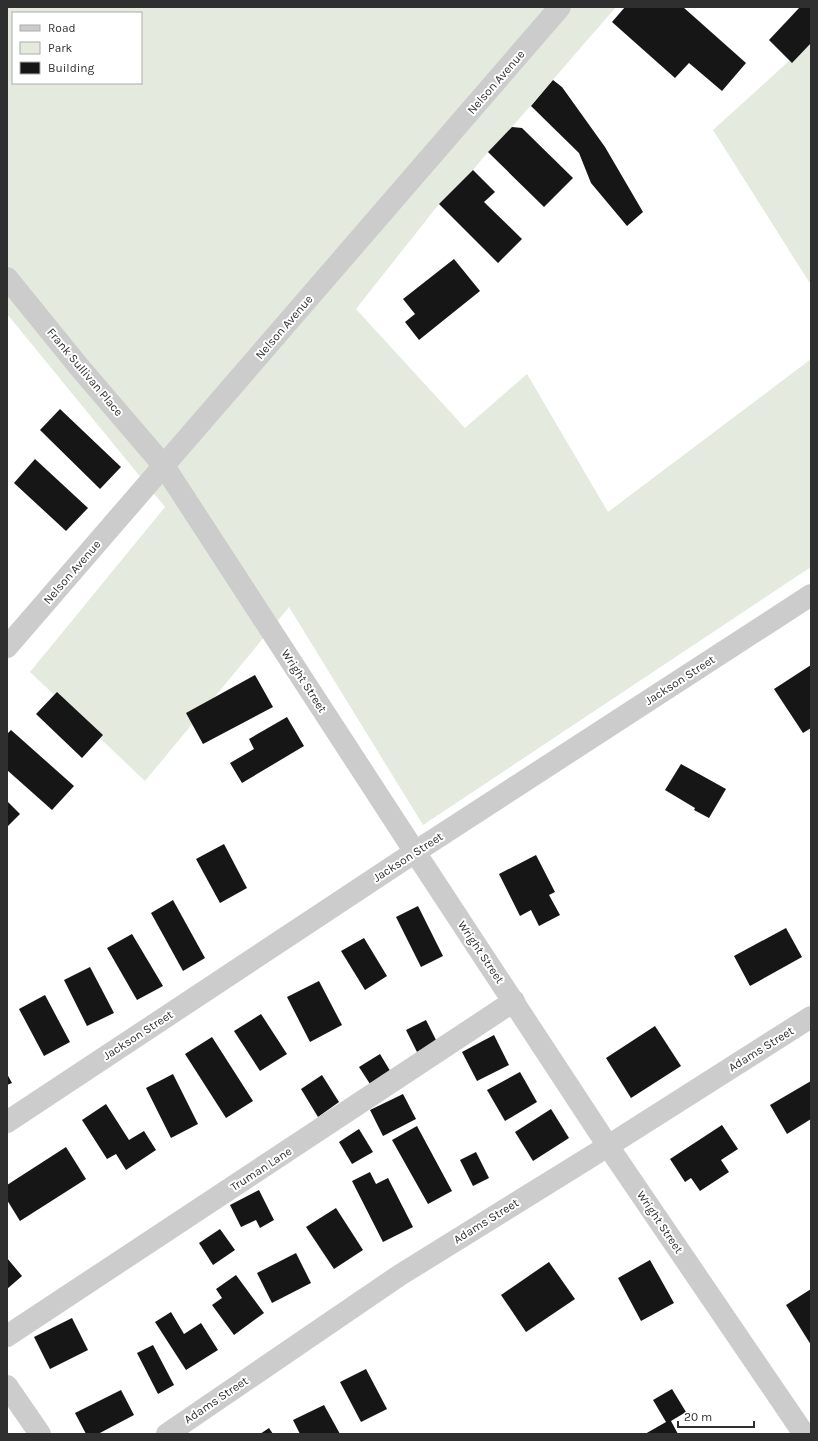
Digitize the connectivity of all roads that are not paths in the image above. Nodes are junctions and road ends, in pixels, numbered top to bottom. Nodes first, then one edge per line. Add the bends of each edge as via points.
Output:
1 (560, 7) edge
2 (7, 278) edge
3 (164, 466) junction
4 (811, 595) edge
5 (7, 647) edge
6 (415, 852) junction
7 (514, 1002) junction
8 (811, 1018) edge
9 (7, 1122) edge
10 (608, 1146) junction
11 (7, 1336) edge
12 (7, 1386) edge
13 (802, 1430) edge
14 (40, 1434) edge
15 (167, 1434) edge

1 - 3 street, Nelson Avenue
2 - 3 street, Frank Sullivan Place
3 - 5 street, Nelson Avenue
3 - 6 street, Wright Street
4 - 6 street, Jackson Street
6 - 7 street, Wright Street
6 - 9 street, Jackson Street
7 - 10 street, Wright Street
7 - 11 street, Truman Lane
8 - 10 street, Adams Street
10 - 13 street, Wright Street
10 - 15 street, Adams Street via 400,1275
12 - 14 street

